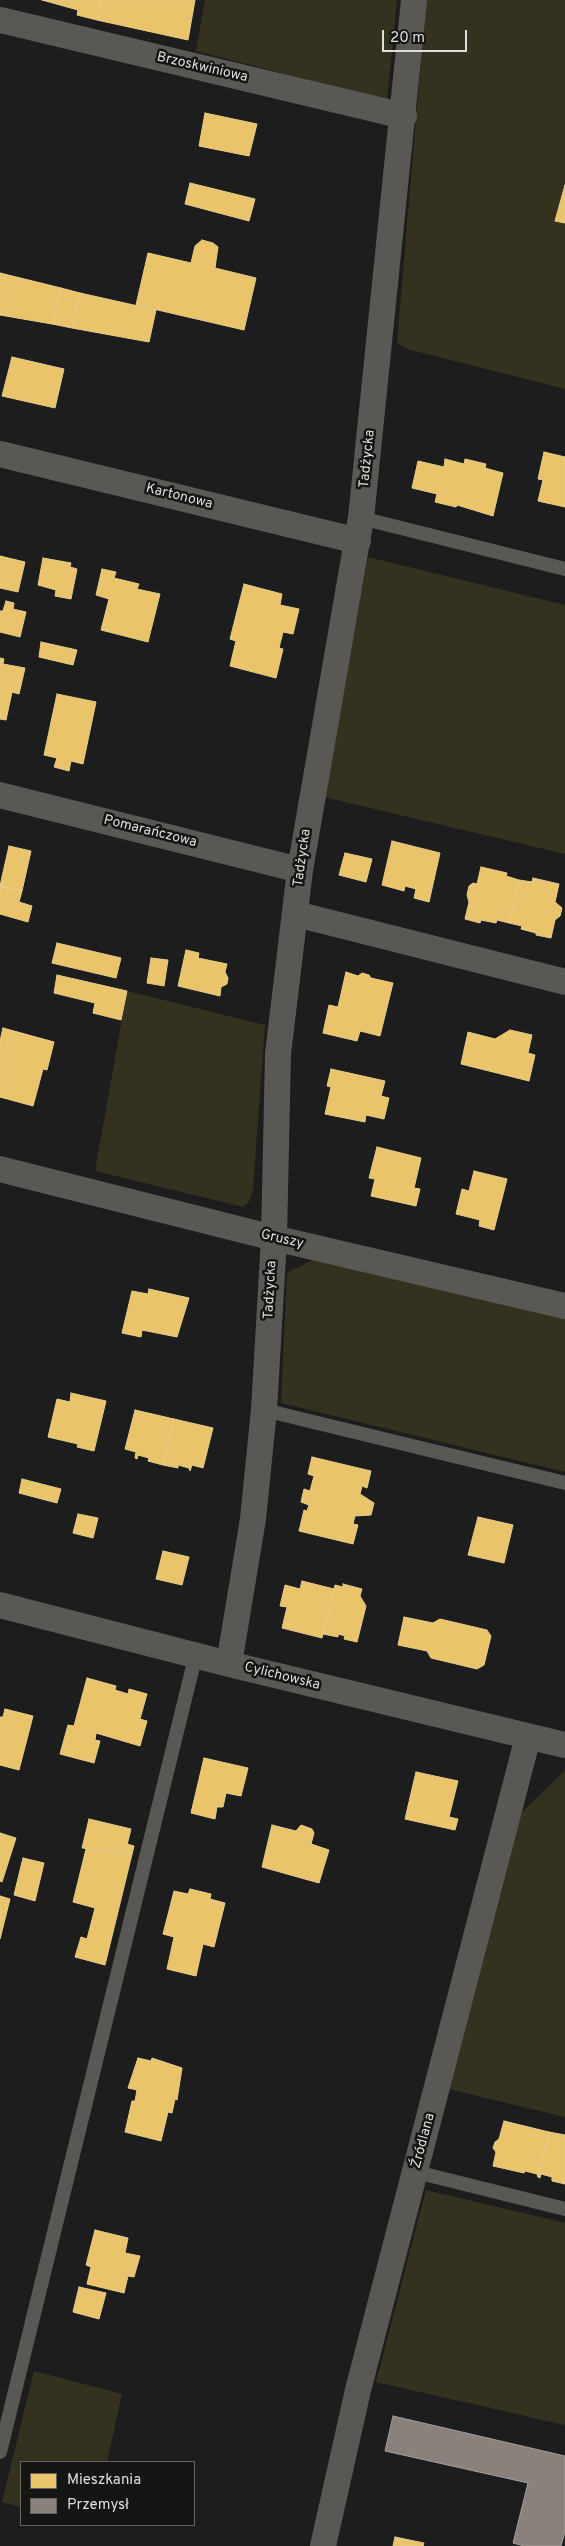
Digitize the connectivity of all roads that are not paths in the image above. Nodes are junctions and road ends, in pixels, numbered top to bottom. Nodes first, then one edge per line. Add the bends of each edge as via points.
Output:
1 (414, 0) edge
2 (0, 20) edge
3 (404, 116) junction
4 (0, 454) edge
5 (359, 529) junction
6 (565, 569) edge
7 (0, 795) edge
8 (300, 870) junction
9 (296, 914) junction
10 (565, 982) edge
11 (0, 1170) edge
12 (274, 1238) junction
13 (565, 1306) edge
14 (264, 1410) junction
15 (565, 1483) edge
16 (0, 1605) edge
17 (196, 1654) junction
18 (229, 1664) junction
19 (528, 1737) junction
20 (565, 1745) edge
21 (416, 2172) junction
22 (565, 2209) edge
23 (0, 2452) edge
24 (323, 2546) edge

1 - 3 street, Tadżycka
2 - 3 street, Brzoskwiniowa
3 - 5 street, Tadżycka
4 - 5 street, Kartonowa
5 - 6 lane, Kartonowa
5 - 8 street, Tadżycka
7 - 8 street, Pomarańczowa
8 - 9 street, Tadżycka
9 - 10 street
9 - 12 street, Tadżycka via 278,1054
11 - 12 street, Gruszy
12 - 13 street, Gruszy
12 - 14 street, Tadżycka
14 - 15 lane
14 - 18 street, Tadżycka via 253,1519
16 - 17 street, Cylichowska
17 - 18 street, Cylichowska
17 - 23 lane
18 - 19 street, Cylichowska
19 - 20 street, Cylichowska
19 - 21 street, Źródlana
21 - 22 lane
21 - 24 street, Źródlana via 358,2390

